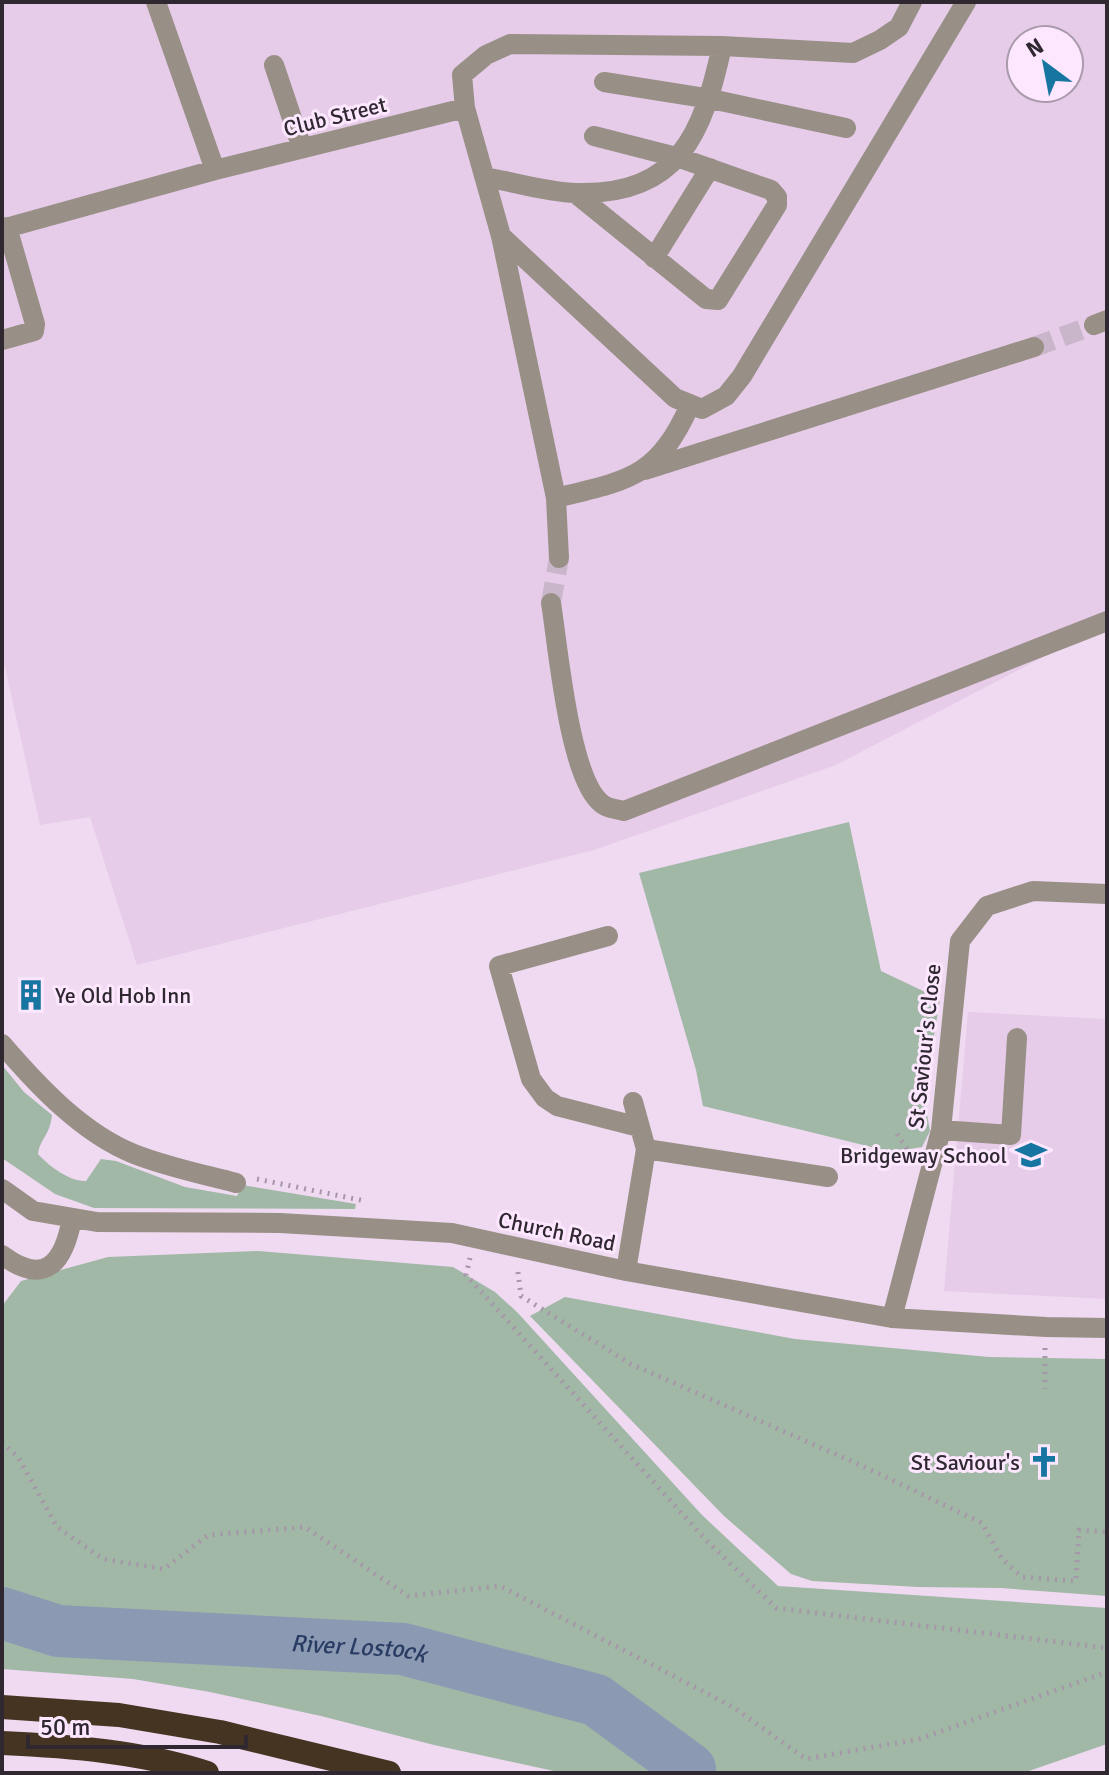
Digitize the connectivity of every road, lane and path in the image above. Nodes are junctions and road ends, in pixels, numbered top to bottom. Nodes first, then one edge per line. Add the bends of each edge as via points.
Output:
1 (156, 2) edge
2 (912, 2) edge
3 (966, 2) edge
4 (722, 46) junction
5 (274, 65) dead end
6 (604, 82) dead end
7 (711, 99) junction
8 (465, 108) junction
9 (846, 128) dead end
10 (594, 136) dead end
11 (302, 148) junction
12 (680, 158) junction
13 (710, 168) junction
14 (215, 170) junction
15 (485, 177) junction
16 (575, 193) junction
17 (5, 228) edge
18 (501, 236) junction
19 (654, 258) junction
20 (2, 340) edge
21 (1034, 347) tunnel mouth
22 (690, 405) junction
23 (645, 470) junction
24 (556, 498) junction
25 (559, 558) tunnel mouth
26 (551, 603) tunnel mouth
27 (1107, 621) edge
28 (1107, 894) edge
29 (608, 936) dead end
30 (1017, 1038) dead end
31 (2, 1044) edge
32 (633, 1102) dead end
33 (639, 1127) junction
34 (941, 1130) junction
35 (646, 1149) junction
36 (828, 1177) dead end
37 (236, 1183) joint
38 (2, 1189) edge
39 (370, 1202) dead end
40 (72, 1218) junction
41 (474, 1238) junction
42 (515, 1247) junction
43 (2, 1255) edge
44 (626, 1271) junction
45 (892, 1318) junction
46 (1046, 1327) junction
47 (1107, 1328) edge
48 (1045, 1389) dead end
49 (2, 1442) edge
50 (1107, 1532) edge
51 (1107, 1648) edge
52 (1107, 1672) edge
53 (2, 1707) edge
54 (2, 1743) edge
55 (207, 1773) edge
56 (389, 1773) edge

1 - 14 street
2 - 4 street via 899,27 853,53
3 - 22 street via 742,376 726,396 702,409
4 - 7 street
4 - 8 street via 510,44 462,75
5 - 11 street
6 - 7 street
7 - 9 street
7 - 12 street
8 - 11 street, Club Street
8 - 15 street
10 - 12 street
11 - 14 street, Club Street
12 - 13 street
12 - 16 street via 630,188
13 - 19 street
13 - 19 street via 771,190 777,197 726,292 718,300 706,299
14 - 17 street, Club Street
15 - 16 street
15 - 18 street
16 - 19 street
17 - 20 street via 35,324 34,331
18 - 22 street via 675,398
18 - 24 street
21 - 23 street
22 - 23 street via 676,437
23 - 24 street
24 - 25 street
26 - 27 street via 576,758 591,793 603,806 624,811
28 - 34 street, St Saviour's Close via 1033,891 987,906 960,941
29 - 33 street via 499,966 537,1090 557,1106
30 - 34 street via 1011,1135
31 - 37 street via 96,1134 141,1156
32 - 33 street
33 - 35 street
34 - 45 street, St Saviour's Close
35 - 36 street
35 - 44 street
37 - 39 path via 243,1176
38 - 40 street, Church Road via 33,1211
40 - 41 street, Church Road via 112,1223 280,1223
40 - 43 street via 68,1243 57,1260 40,1270 17,1266
41 - 42 street, Church Road
41 - 51 path via 466,1275 706,1540 776,1608
42 - 44 street, Church Road
42 - 50 path via 521,1296 631,1364 982,1523 1002,1559 1022,1577 1076,1581 1079,1530
44 - 45 street, Church Road
45 - 46 street, Church Road
46 - 47 street, Church Road
46 - 48 path
49 - 52 path via 18,1457 57,1527 103,1559 164,1569 208,1535 305,1527 408,1596 500,1586 733,1707 806,1759 919,1739
53 - 56 highway via 119,1715
54 - 55 highway via 171,1761

